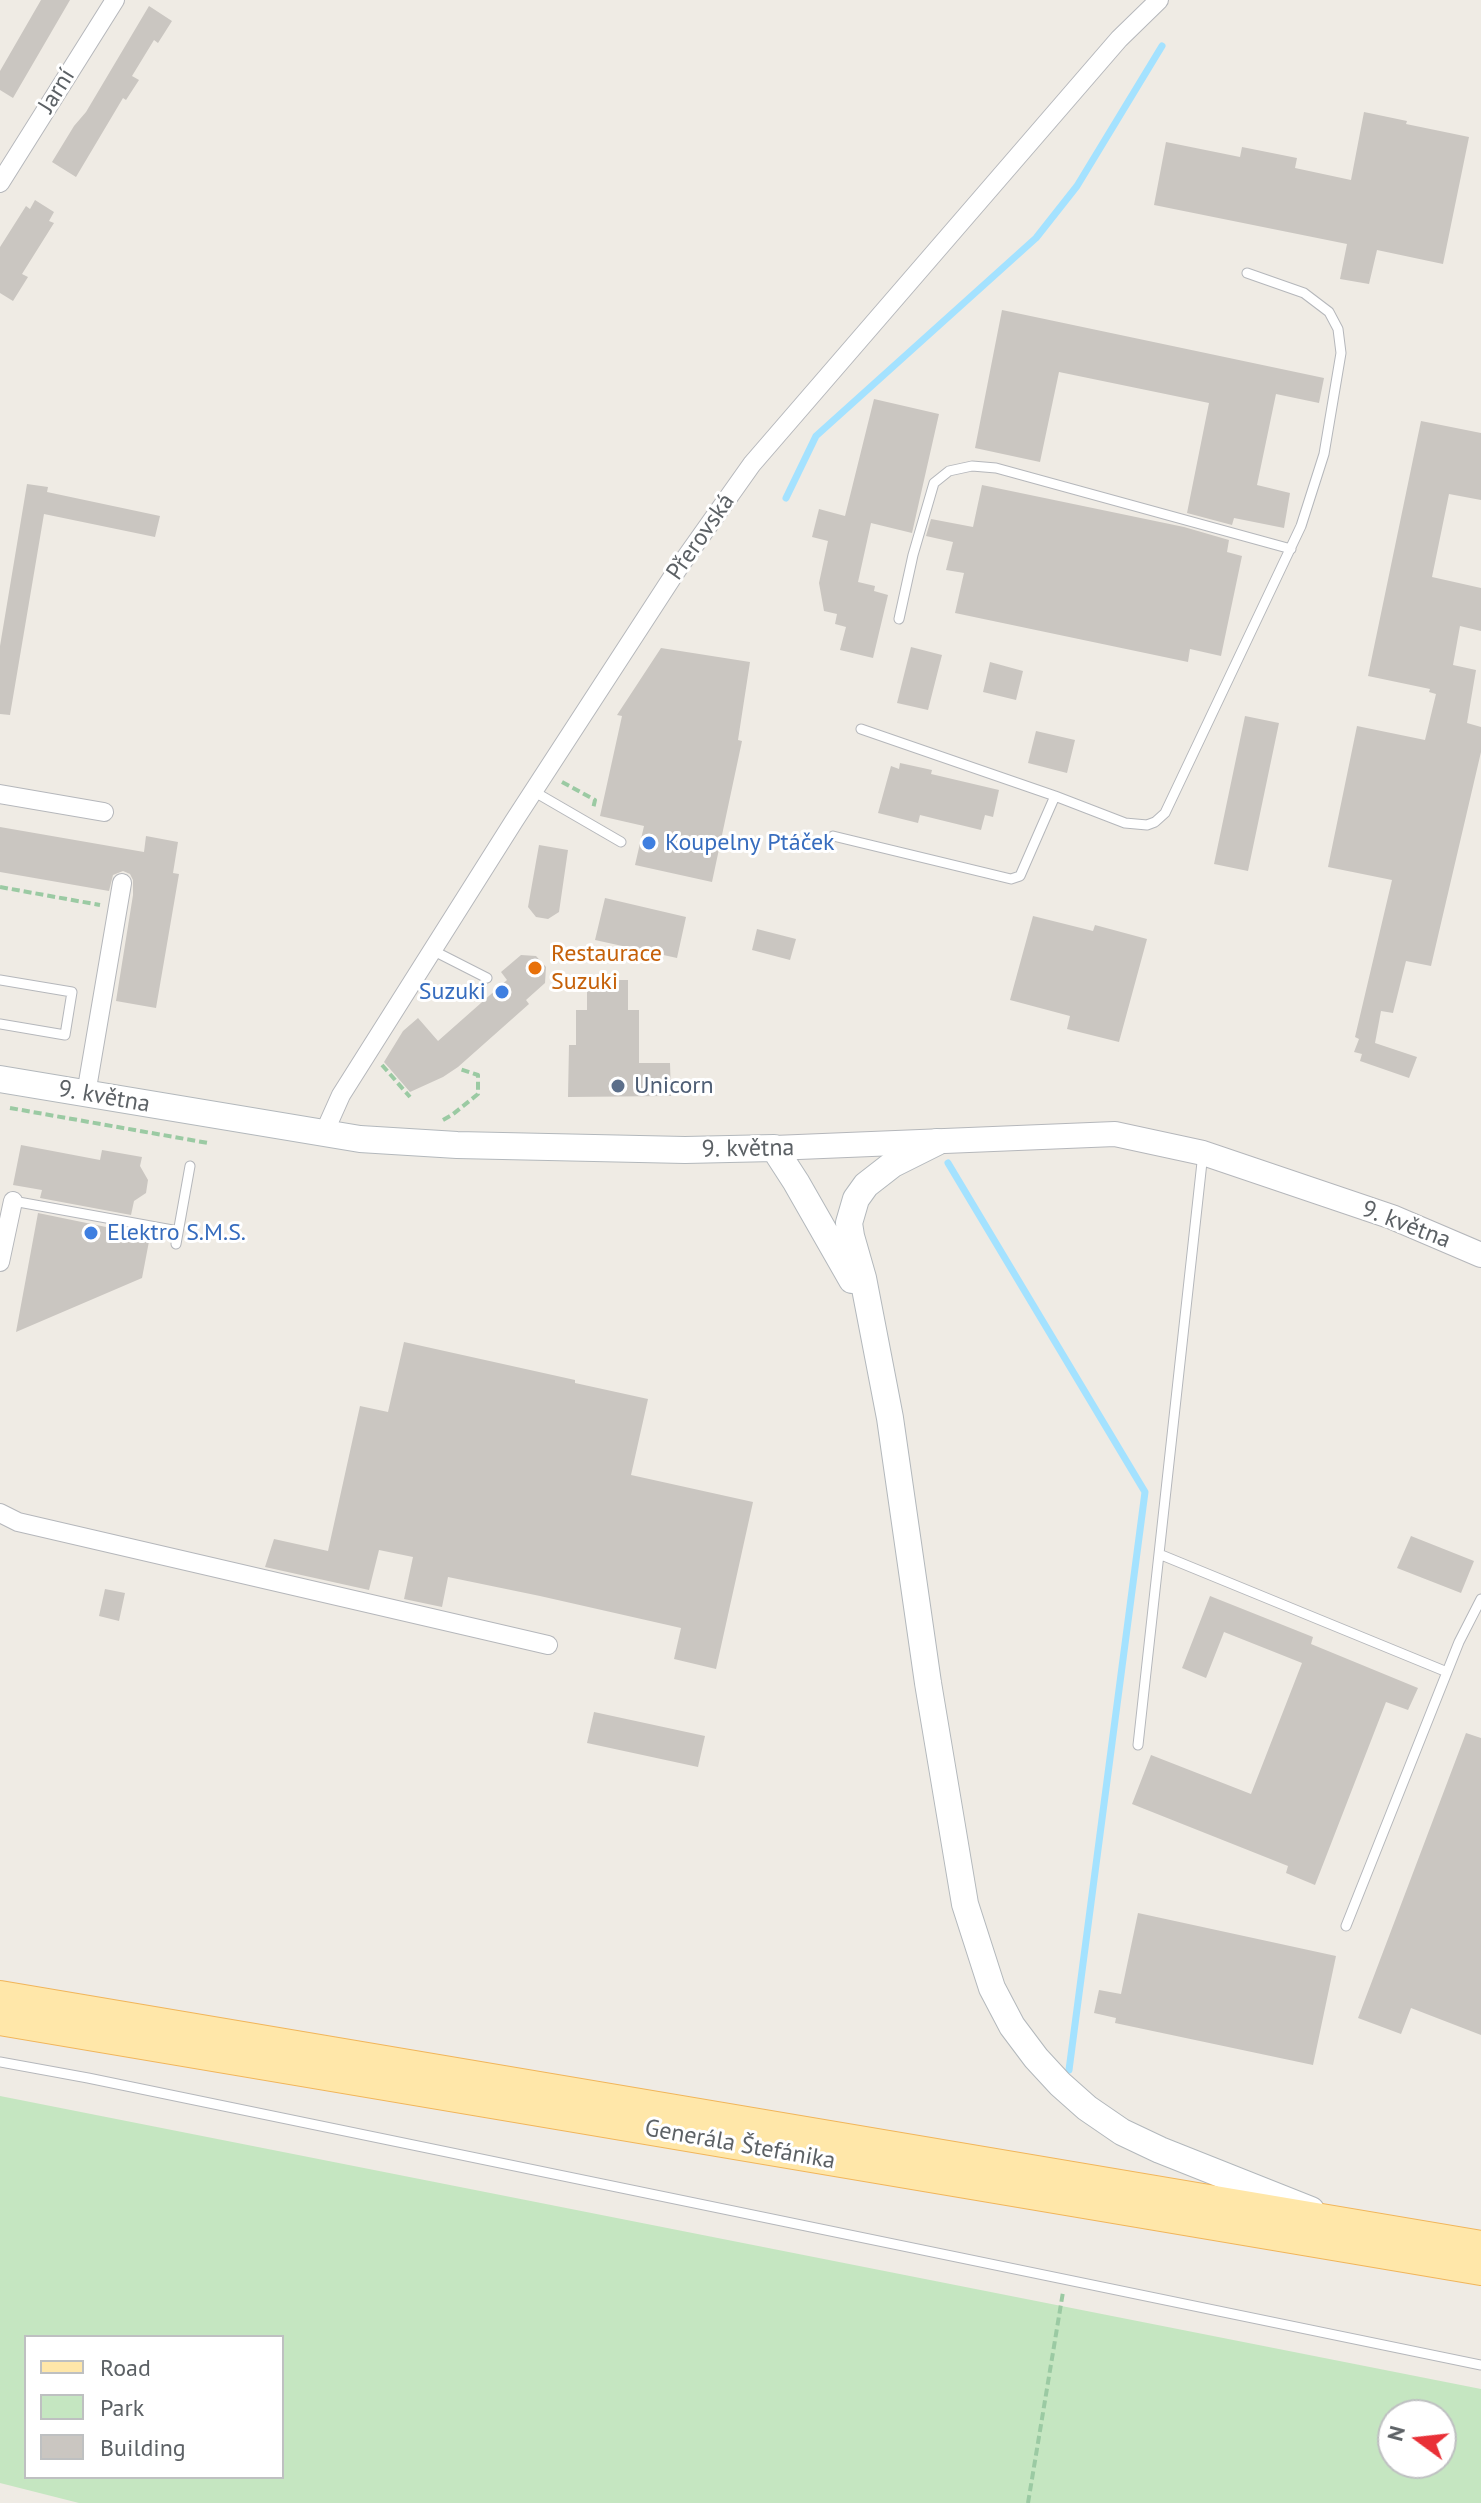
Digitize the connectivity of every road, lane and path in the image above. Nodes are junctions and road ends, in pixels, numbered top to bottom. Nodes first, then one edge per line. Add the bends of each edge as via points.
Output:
1 (115, 0) edge
2 (1159, 0) edge
3 (0, 183) edge
4 (1247, 273) dead end
5 (1291, 549) junction
6 (899, 619) dead end
7 (861, 729) dead end
8 (572, 787) dead end
9 (0, 794) edge
10 (541, 795) junction
11 (1055, 796) junction
12 (104, 812) dead end
13 (833, 836) dead end
14 (621, 842) dead end
15 (122, 883) dead end
16 (0, 887) edge
17 (118, 908) junction
18 (432, 950) junction
19 (487, 978) dead end
20 (0, 980) edge
21 (0, 1024) edge
22 (376, 1059) dead end
23 (460, 1069) dead end
24 (0, 1079) edge
25 (86, 1094) junction
26 (410, 1097) dead end
27 (0, 1106) edge
28 (438, 1121) dead end
29 (324, 1133) junction
30 (937, 1142) junction
31 (208, 1143) dead end
32 (774, 1148) junction
33 (1203, 1153) junction
34 (190, 1166) dead end
35 (13, 1201) joint
36 (178, 1231) junction
37 (176, 1244) dead end
38 (1481, 1255) edge
39 (0, 1262) edge
40 (872, 1329) junction
41 (0, 1513) edge
42 (1159, 1554) junction
43 (1481, 1599) edge
44 (548, 1645) dead end
45 (1447, 1672) junction
46 (1138, 1745) dead end
47 (1346, 1926) dead end
48 (0, 1996) edge
49 (0, 2020) edge
50 (0, 2062) edge
51 (1341, 2223) junction
52 (1481, 2246) edge
53 (1481, 2270) edge
54 (1065, 2280) junction
55 (1481, 2365) edge
56 (1028, 2503) edge

1 - 3 street, Jarní
2 - 10 street, Přerovská via 1109,50 752,464 679,567
4 - 5 lane via 1304,293 1329,312 1338,329 1341,353 1324,454
5 - 6 lane via 996,468 972,466 949,471 934,483
5 - 11 lane via 1165,813 1147,825 1125,823
7 - 11 lane
8 - 10 path via 561,781
9 - 12 street
10 - 14 lane
10 - 18 street, Přerovská
11 - 13 lane via 1020,876 1011,879
15 - 17 street
16 - 17 path
17 - 25 street
18 - 19 lane
18 - 29 street, Přerovská via 341,1095
20 - 21 lane via 72,992 65,1035
22 - 26 path
23 - 28 path via 478,1075 478,1094
24 - 25 main road, 9. května
25 - 29 main road, 9. května
27 - 31 path
29 - 32 main road, 9. května via 457,1145
30 - 32 street, 9. května
30 - 33 street, 9. května via 1115,1134
30 - 40 main road via 879,1174 866,1185 852,1211 851,1236
32 - 40 main road via 845,1267
33 - 38 street, 9. května via 1392,1217
33 - 42 lane
34 - 36 lane
35 - 36 lane
35 - 39 street
36 - 37 lane
40 - 51 main road via 965,1904 992,1988 1036,2058 1087,2108 1122,2132
41 - 44 street via 18,1522
42 - 45 lane
42 - 46 lane
43 - 45 lane
45 - 47 lane
48 - 51 main road, Generála Štefánika
49 - 53 main road, Generála Štefánika
50 - 54 lane
51 - 52 main road, Generála Štefánika
54 - 55 lane
54 - 56 path

